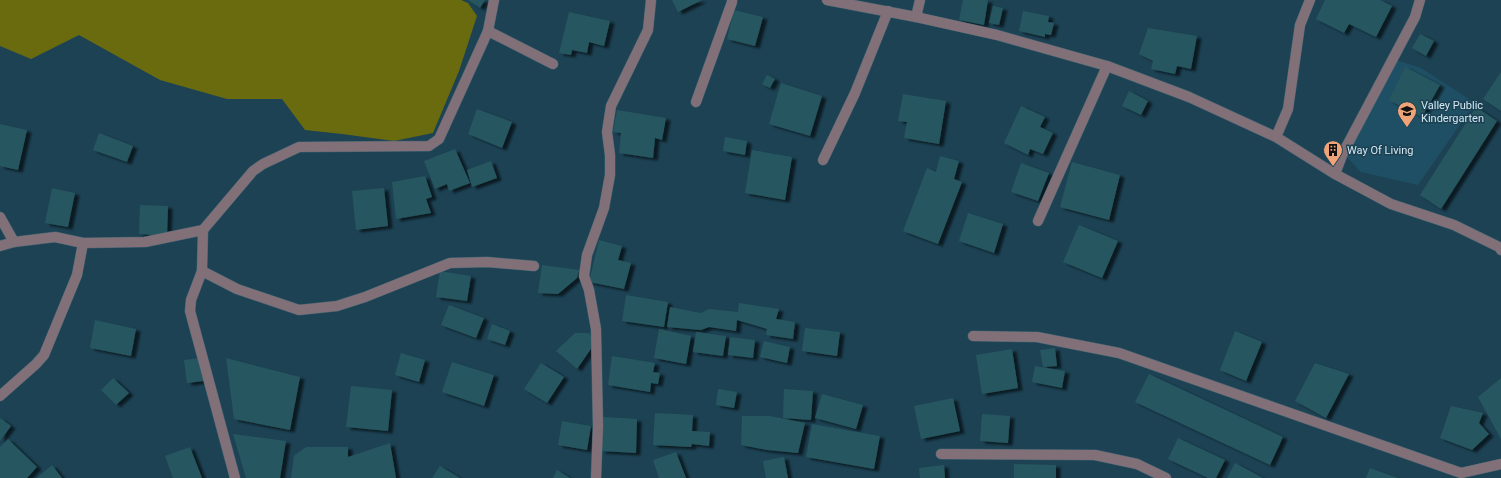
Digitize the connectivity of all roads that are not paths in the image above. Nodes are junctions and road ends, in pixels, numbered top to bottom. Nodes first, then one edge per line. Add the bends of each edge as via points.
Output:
1 (494, 0) edge
2 (651, 0) edge
3 (732, 0) edge
4 (827, 0) edge
5 (920, 0) edge
6 (1310, 0) edge
7 (1420, 0) edge
8 (888, 11) junction
9 (916, 17) junction
10 (488, 31) junction
11 (553, 64) dead end
12 (1107, 66) junction
13 (696, 102) dead end
14 (1276, 137) junction
15 (823, 160) dead end
16 (1335, 174) junction
17 (0, 217) edge
18 (1038, 221) dead end
19 (203, 230) junction
20 (14, 242) junction
21 (83, 243) junction
22 (0, 246) edge
23 (1501, 250) edge
24 (534, 266) dead end
25 (202, 271) junction
26 (973, 336) dead end
27 (0, 396) edge
28 (941, 454) dead end
29 (1501, 464) edge
30 (234, 478) edge
31 (596, 478) edge
32 (1166, 478) edge

1 - 10 street
2 - 31 street via 648,30 611,106 607,132 610,175 604,208 587,256 584,276 596,329
3 - 13 street
4 - 8 street
5 - 9 street
6 - 14 street via 1300,25 1288,109
7 - 16 street via 1415,17 1343,153
8 - 9 street
8 - 15 street via 855,94
9 - 12 street via 997,35
10 - 11 street
10 - 19 street via 439,139 429,146 299,147 253,171
12 - 14 street via 1189,97
12 - 18 street
14 - 16 street
16 - 23 street via 1391,204 1454,225
17 - 20 street
19 - 21 street via 145,242
19 - 25 street
20 - 21 street via 55,237
20 - 22 street
21 - 27 street via 77,276 44,355
24 - 25 street via 487,262 450,263 337,306 299,310 237,289
25 - 30 street via 191,300 190,311
26 - 29 street via 1037,337 1119,353 1461,473
28 - 32 street via 1095,455 1137,464

